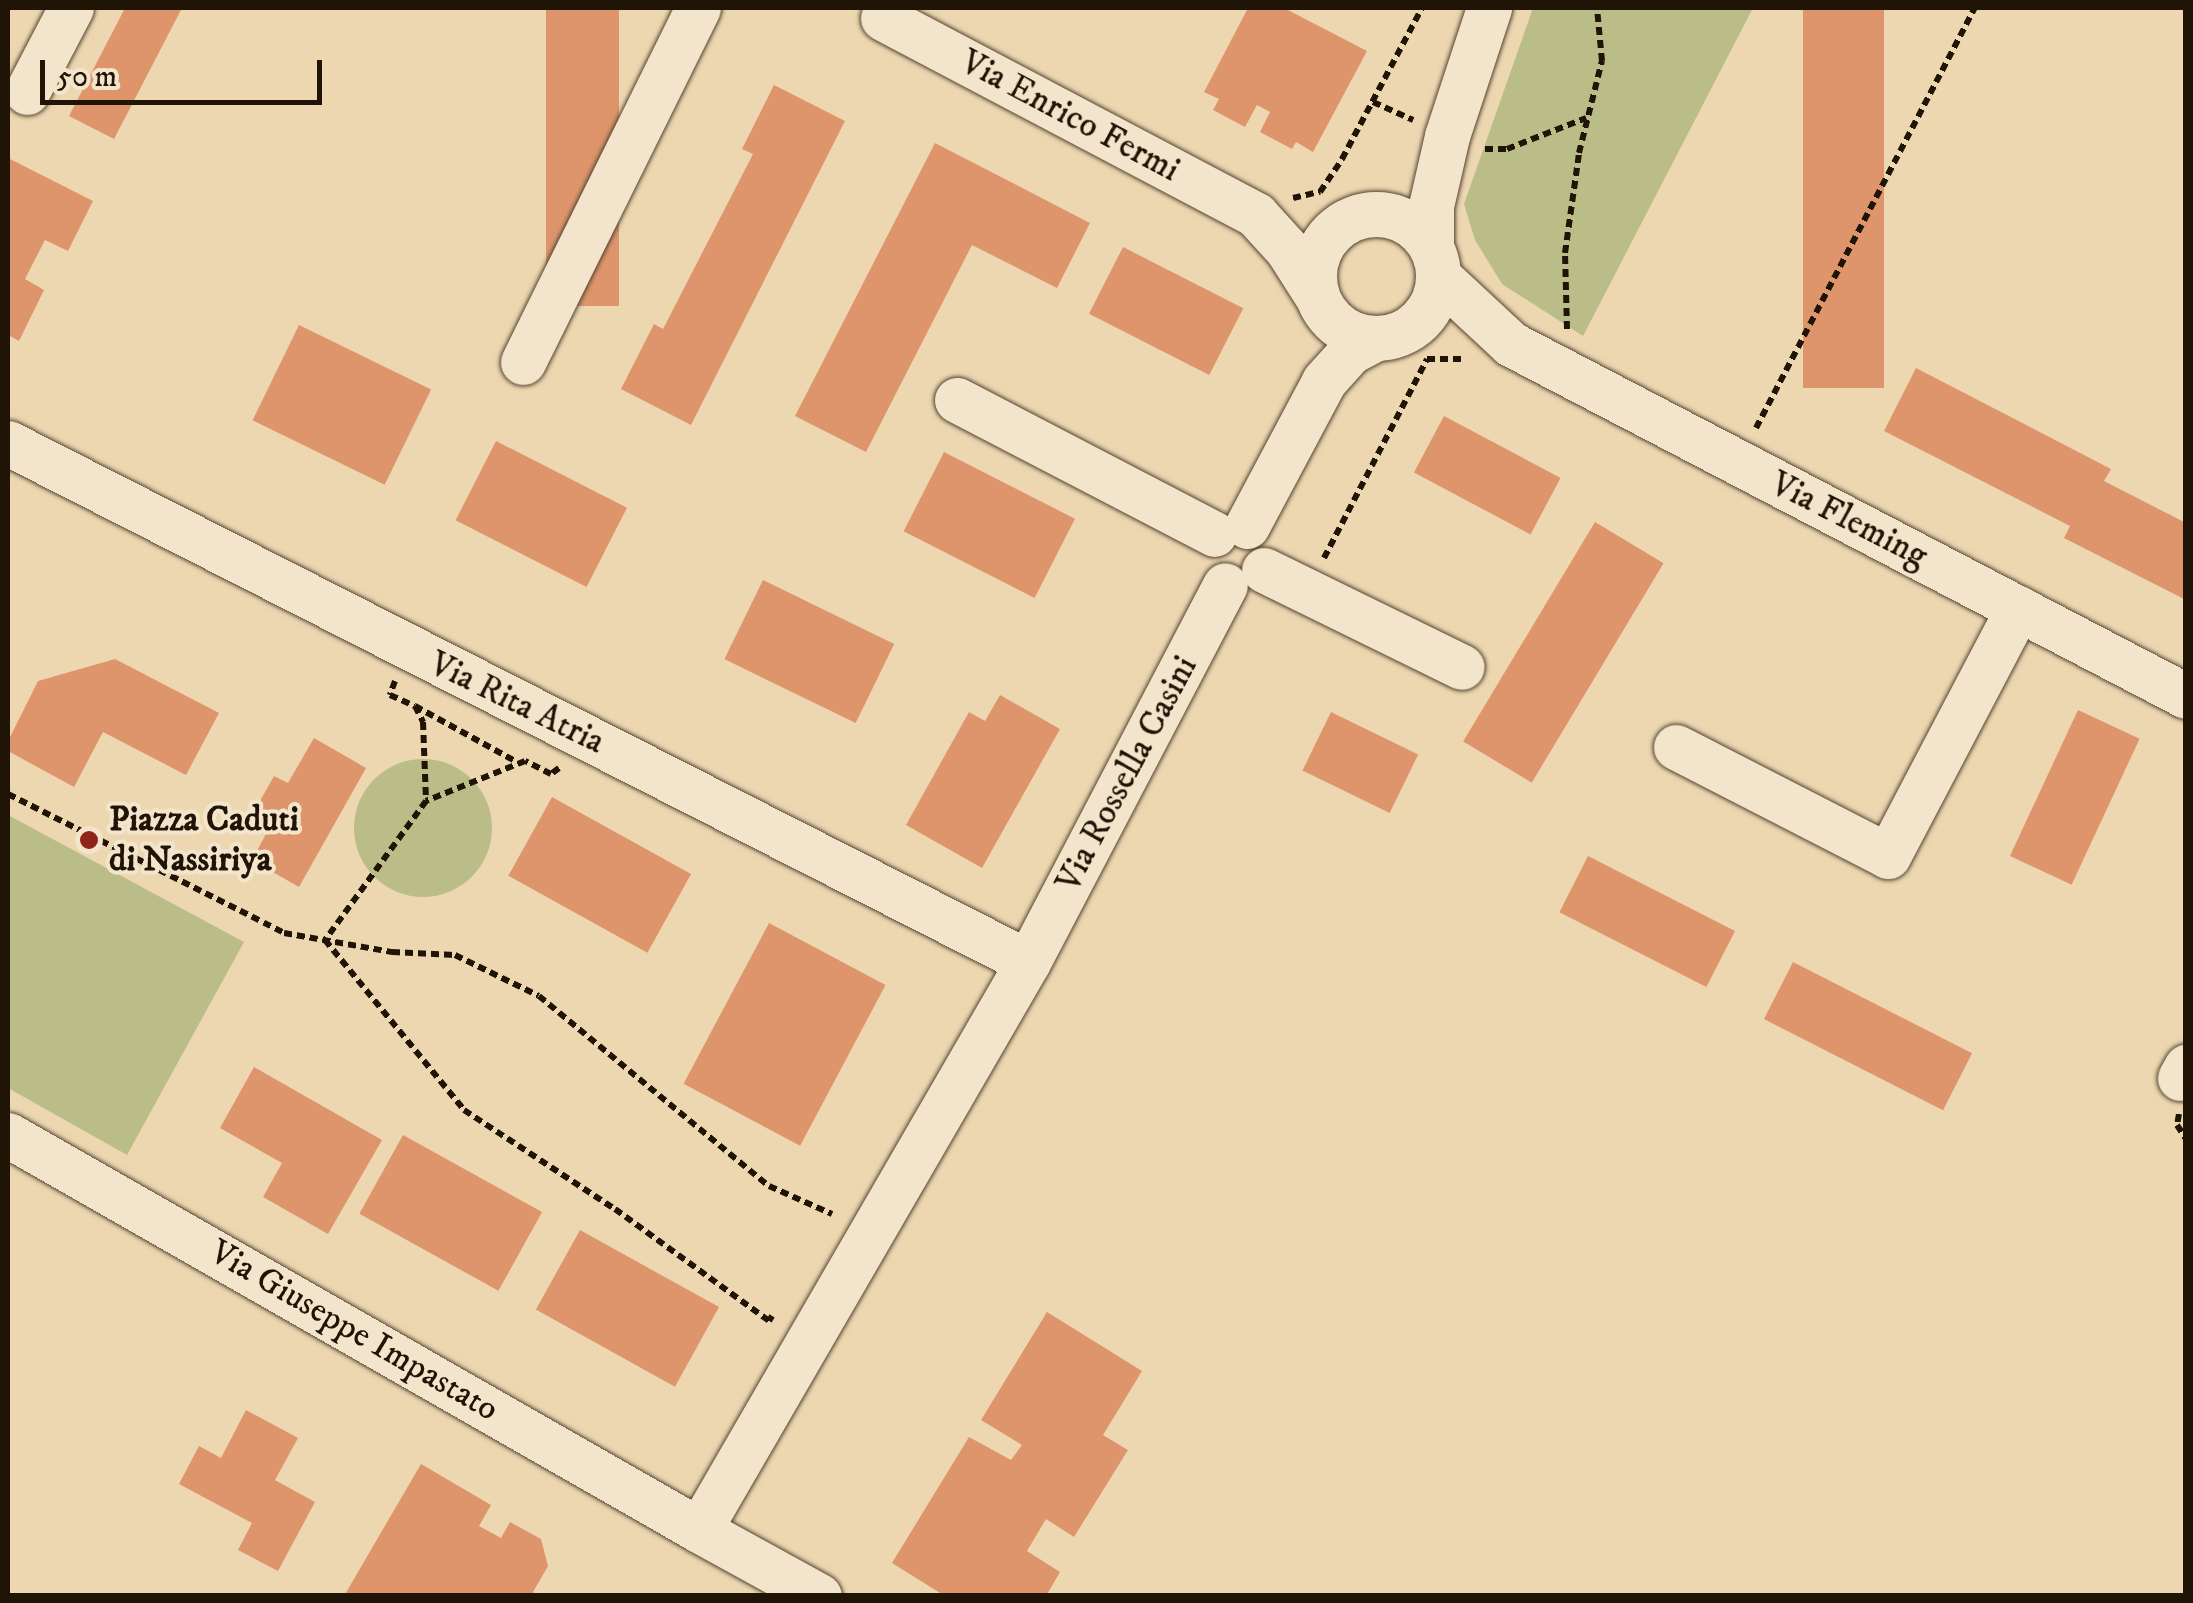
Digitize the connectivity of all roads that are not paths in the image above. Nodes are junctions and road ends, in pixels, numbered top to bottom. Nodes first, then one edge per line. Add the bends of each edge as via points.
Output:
1 (70, 8) edge
2 (698, 8) edge
3 (1489, 8) edge
4 (879, 11) edge
5 (27, 92) dead end
6 (1447, 136) junction
7 (1256, 215) junction
8 (1352, 220) junction
9 (1435, 261) junction
10 (1359, 322) junction
11 (1490, 351) junction
12 (523, 362) dead end
13 (957, 400) dead end
14 (8, 443) edge
15 (1230, 530) junction
16 (1244, 578) junction
17 (2018, 608) junction
18 (1462, 667) dead end
19 (2186, 696) edge
20 (1676, 746) dead end
21 (1028, 962) junction
22 (8, 1135) edge
23 (699, 1530) junction
24 (818, 1596) edge

1 - 5 street
2 - 12 street
3 - 6 street
4 - 7 street, Via Enrico Fermi
6 - 8 street via 1395,192
6 - 9 street via 1432,206
7 - 8 street, Via Enrico Fermi
7 - 10 street, Via Enrico Fermi
8 - 9 street, Via Enrico Fermi via 1402,218
8 - 10 street via 1318,249 1312,280
9 - 10 street via 1434,300
9 - 11 street, Via Fleming
10 - 11 street, Via Fleming
10 - 15 street
11 - 17 street, Via Fleming via 1578,379
13 - 15 street
14 - 21 street, Via Rita Atria
15 - 16 street via 1265,544
16 - 18 street via 1309,592
16 - 21 street, Via Rossella Casini
17 - 19 street, Via Fleming
17 - 20 street via 1888,856
21 - 23 street
22 - 23 street, Via Giuseppe Impastato
23 - 24 street, Via Giuseppe Impastato

